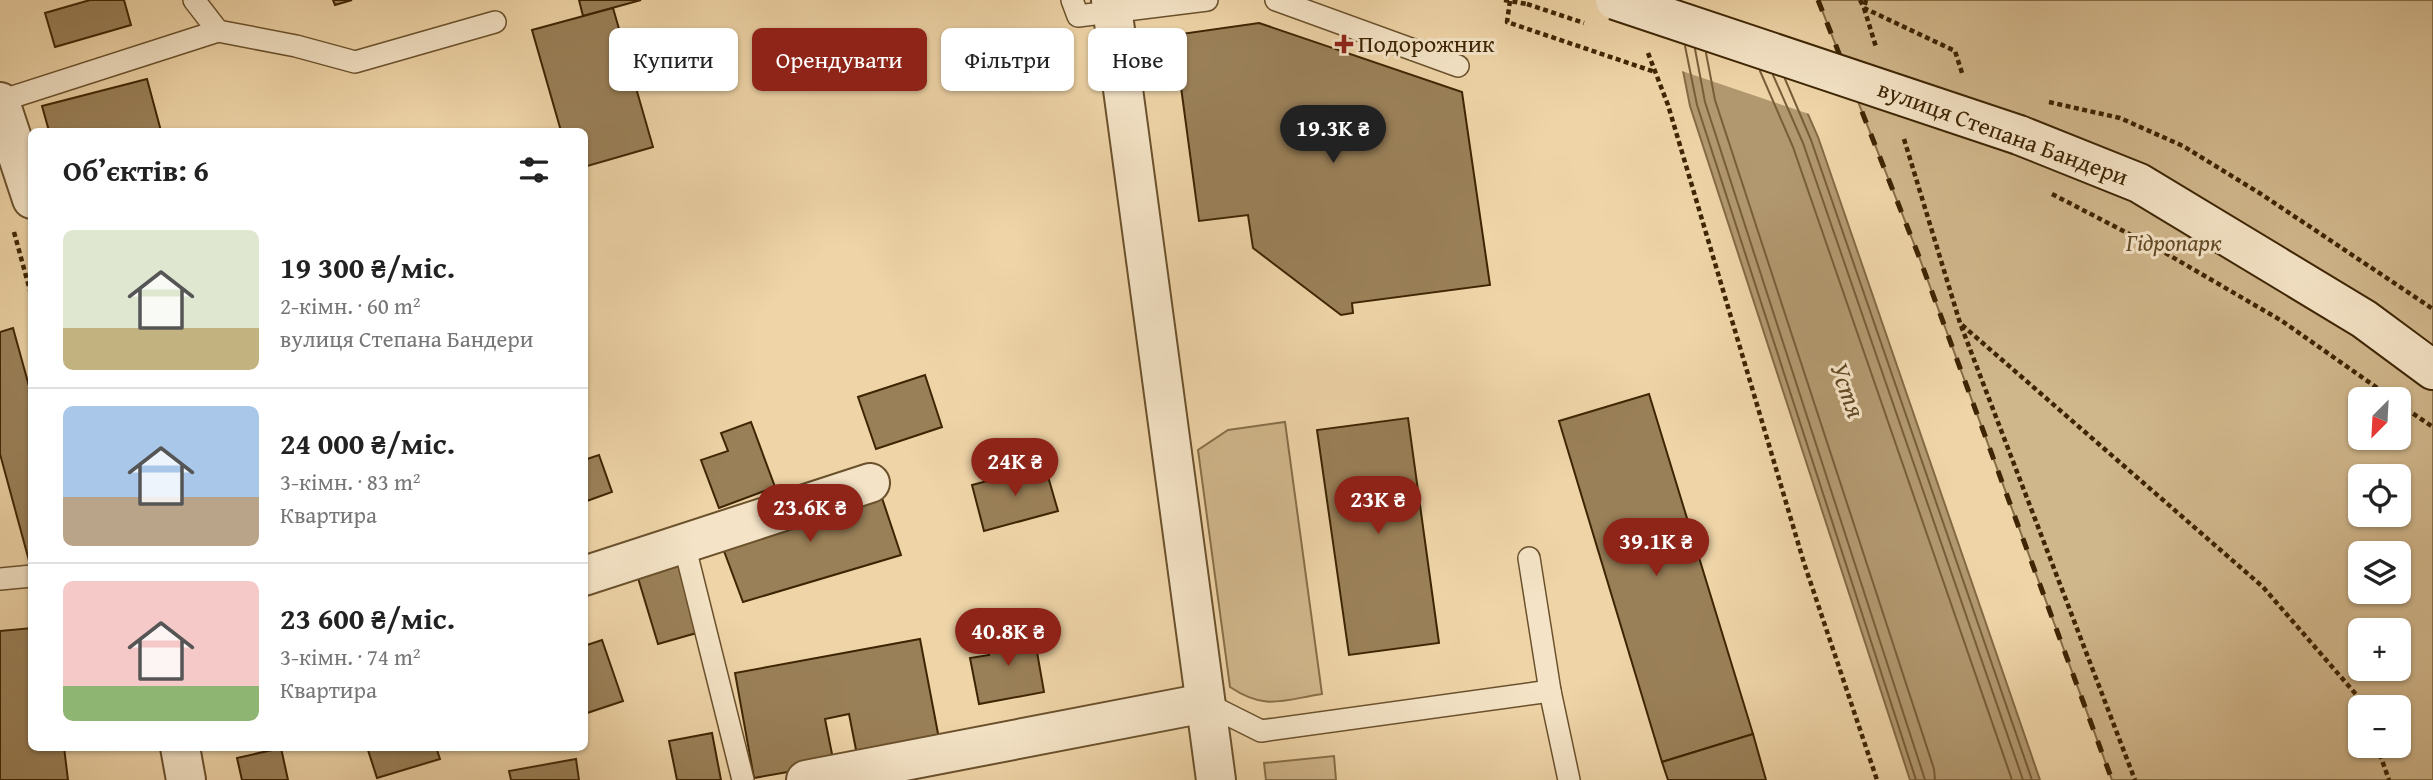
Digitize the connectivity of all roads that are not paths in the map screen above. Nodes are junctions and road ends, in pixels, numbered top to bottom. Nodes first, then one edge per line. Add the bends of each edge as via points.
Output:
1 (194, 0) edge
2 (1072, 0) edge
3 (1207, 0) edge
4 (1276, 0) edge
5 (1615, 0) edge
6 (1112, 6) edge
7 (495, 22) dead end
8 (218, 31) junction
9 (1458, 66) dead end
10 (2, 116) edge
11 (22, 214) edge
12 (2433, 370) edge
13 (870, 483) dead end
14 (684, 544) junction
15 (1530, 558) dead end
16 (588, 575) edge
17 (28, 576) edge
18 (0, 579) edge
19 (1550, 691) junction
20 (1205, 703) junction
21 (181, 751) edge
22 (186, 780) edge
23 (743, 780) edge
24 (806, 780) edge
25 (1216, 780) edge
26 (1569, 780) edge

1 - 8 lane
2 - 6 lane via 1078,16
3 - 6 lane
4 - 9 lane
5 - 12 street, вулиця Степана Бандери, bridge via 2020,135 2138,183 2364,318
6 - 20 street
7 - 8 lane via 355,62
8 - 10 lane
10 - 11 street
13 - 14 street
14 - 16 street
14 - 23 lane
15 - 19 lane
17 - 18 lane
19 - 20 lane via 1261,731
19 - 26 lane
20 - 24 street
20 - 25 street
21 - 22 street

